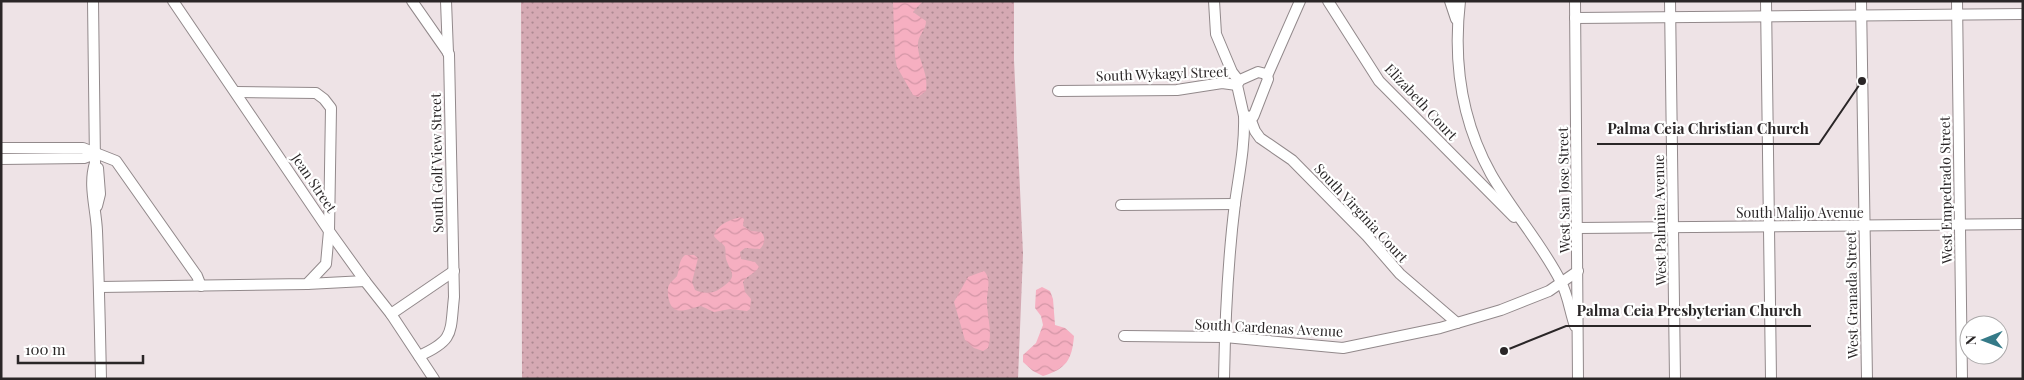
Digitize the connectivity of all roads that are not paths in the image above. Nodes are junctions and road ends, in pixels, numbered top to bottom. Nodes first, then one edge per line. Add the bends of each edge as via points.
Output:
1 (94, 1) edge
2 (412, 1) edge
3 (446, 1) edge
4 (1214, 1) edge
5 (1300, 1) edge
6 (1328, 1) edge
7 (1450, 1) edge
8 (1460, 1) edge
9 (1575, 1) edge
10 (1670, 1) edge
11 (1766, 1) edge
12 (1861, 1) edge
13 (1957, 1) edge
14 (175, 2) edge
15 (2023, 14) edge
16 (1766, 16) junction
17 (1861, 16) junction
18 (1957, 16) junction
19 (1575, 18) junction
20 (1670, 18) junction
21 (1457, 23) junction
22 (448, 54) junction
23 (1267, 76) junction
24 (1238, 83) junction
25 (1058, 91) dead end
26 (236, 92) junction
27 (1247, 117) junction
28 (1, 148) edge
29 (95, 158) junction
30 (1, 159) edge
31 (1493, 176) junction
32 (1486, 188) junction
33 (1235, 204) junction
34 (1121, 205) dead end
35 (2023, 224) edge
36 (1960, 225) junction
37 (1770, 226) junction
38 (1864, 226) junction
39 (1578, 228) junction
40 (1674, 228) junction
41 (329, 230) junction
42 (1530, 234) junction
43 (454, 271) junction
44 (1578, 271) junction
45 (365, 281) junction
46 (1562, 283) junction
47 (307, 284) junction
48 (201, 286) junction
49 (100, 287) junction
50 (391, 314) junction
51 (1458, 323) junction
52 (1577, 334) junction
53 (1124, 336) dead end
54 (1225, 337) junction
55 (419, 356) junction
56 (101, 379) edge
57 (434, 379) edge
58 (1224, 379) edge
59 (1578, 379) edge
60 (1676, 379) edge
61 (1771, 379) edge
62 (1867, 379) edge
63 (1962, 379) edge

1 - 29 street
2 - 22 street
3 - 22 street, South Golf View Street
4 - 24 street via 1216,34
5 - 23 street
6 - 32 street, Elizabeth Court via 1379,81
7 - 21 street
8 - 21 street
9 - 19 street, West San Jose Street
10 - 20 street, West Palmira Avenue
11 - 16 street
12 - 17 street, West Granada Street
13 - 18 street, West Empedrado Street
14 - 26 street, Jean Street
15 - 18 street
16 - 17 street
16 - 20 street
16 - 37 street
17 - 18 street
17 - 38 street, West Granada Street
18 - 36 street, West Empedrado Street
19 - 20 street
19 - 39 street, West San Jose Street
20 - 40 street, West Palmira Avenue
21 - 31 street via 1458,79 1468,124
22 - 43 street, South Golf View Street
23 - 24 street, South Wykagyl Street via 1258,72
23 - 27 street via 1254,115
24 - 25 street, South Wykagyl Street via 1177,90
24 - 27 street
26 - 41 street, Jean Street
26 - 41 street via 316,93 331,108
27 - 33 street
27 - 51 street, South Virginia Court via 1260,138 1292,160 1400,274
28 - 29 street via 83,148
29 - 30 street
29 - 48 street via 108,157 116,161
29 - 49 street via 92,194 96,208
31 - 32 street
31 - 42 street
32 - 42 street, Elizabeth Court
33 - 34 street
33 - 54 street
35 - 36 street, South Malijo Avenue
36 - 38 street, South Malijo Avenue
36 - 63 street, West Empedrado Street
37 - 38 street, South Malijo Avenue
37 - 40 street, South Malijo Avenue
37 - 61 street
38 - 62 street, West Granada Street
39 - 40 street, South Malijo Avenue
39 - 44 street, West San Jose Street
40 - 60 street, West Palmira Avenue
41 - 45 street, Jean Street
41 - 47 street via 326,264
42 - 46 street
43 - 50 street
43 - 55 street, South Golf View Street via 450,335 436,349
44 - 46 street, South Cardenas Avenue
44 - 52 street, West San Jose Street
45 - 47 street
45 - 50 street, Jean Street
46 - 51 street, South Cardenas Avenue via 1541,294
46 - 52 street
47 - 48 street
48 - 49 street
49 - 56 street
50 - 55 street, Jean Street
51 - 54 street, South Cardenas Avenue via 1344,348
52 - 59 street, West San Jose Street
53 - 54 street, South Cardenas Avenue
54 - 58 street
55 - 57 street, Jean Street

